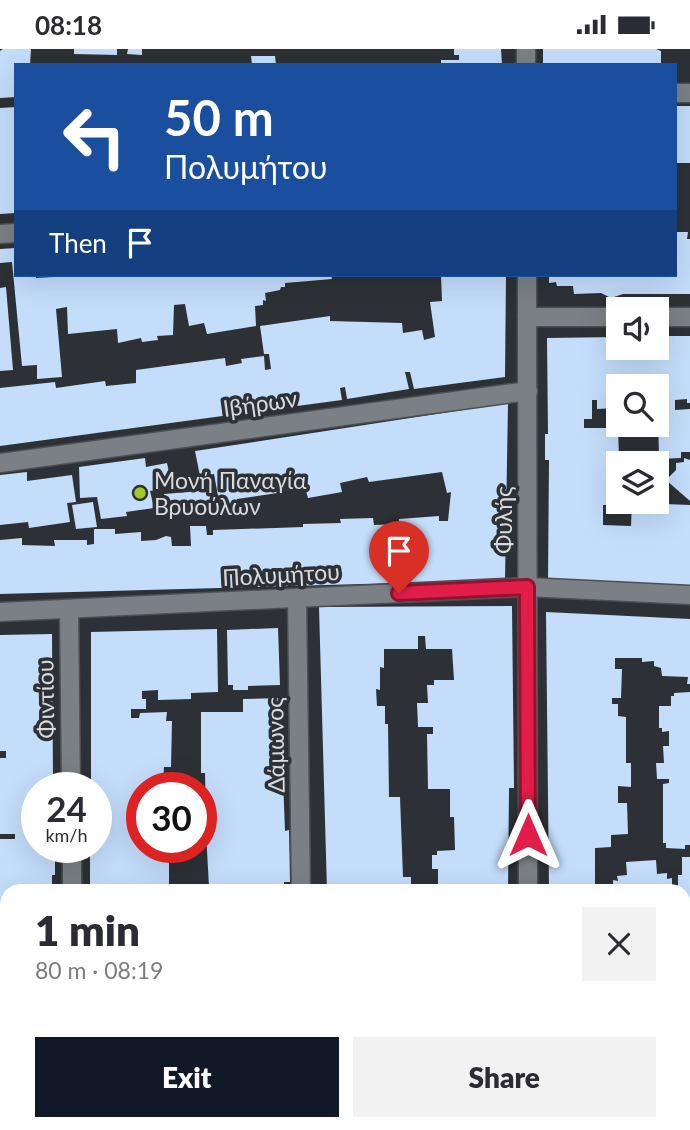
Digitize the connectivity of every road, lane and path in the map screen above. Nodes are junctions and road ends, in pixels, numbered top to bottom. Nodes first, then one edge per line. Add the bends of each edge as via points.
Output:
1 (527, 277) edge
2 (527, 317) junction
3 (606, 317) edge
4 (669, 317) edge
5 (690, 317) edge
6 (528, 391) junction
7 (0, 463) edge
8 (527, 587) junction
9 (690, 595) edge
10 (297, 598) junction
11 (69, 609) junction
12 (0, 612) edge
13 (71, 772) edge
14 (72, 863) edge
15 (72, 884) edge
16 (301, 884) edge
17 (528, 884) edge

1 - 2 street, Φυλής
2 - 3 street
2 - 6 street, Φυλής
4 - 5 street
6 - 7 street, Ιβήρων
6 - 8 street, Φυλής
8 - 9 street, Πολυμήτου
8 - 10 street, Πολυμήτου
8 - 17 street, Φυλής
10 - 11 street, Πολυμήτου
10 - 16 street, Δάμωνος
11 - 12 street, Πολυμήτου
11 - 13 street, Φιντίου
14 - 15 street

